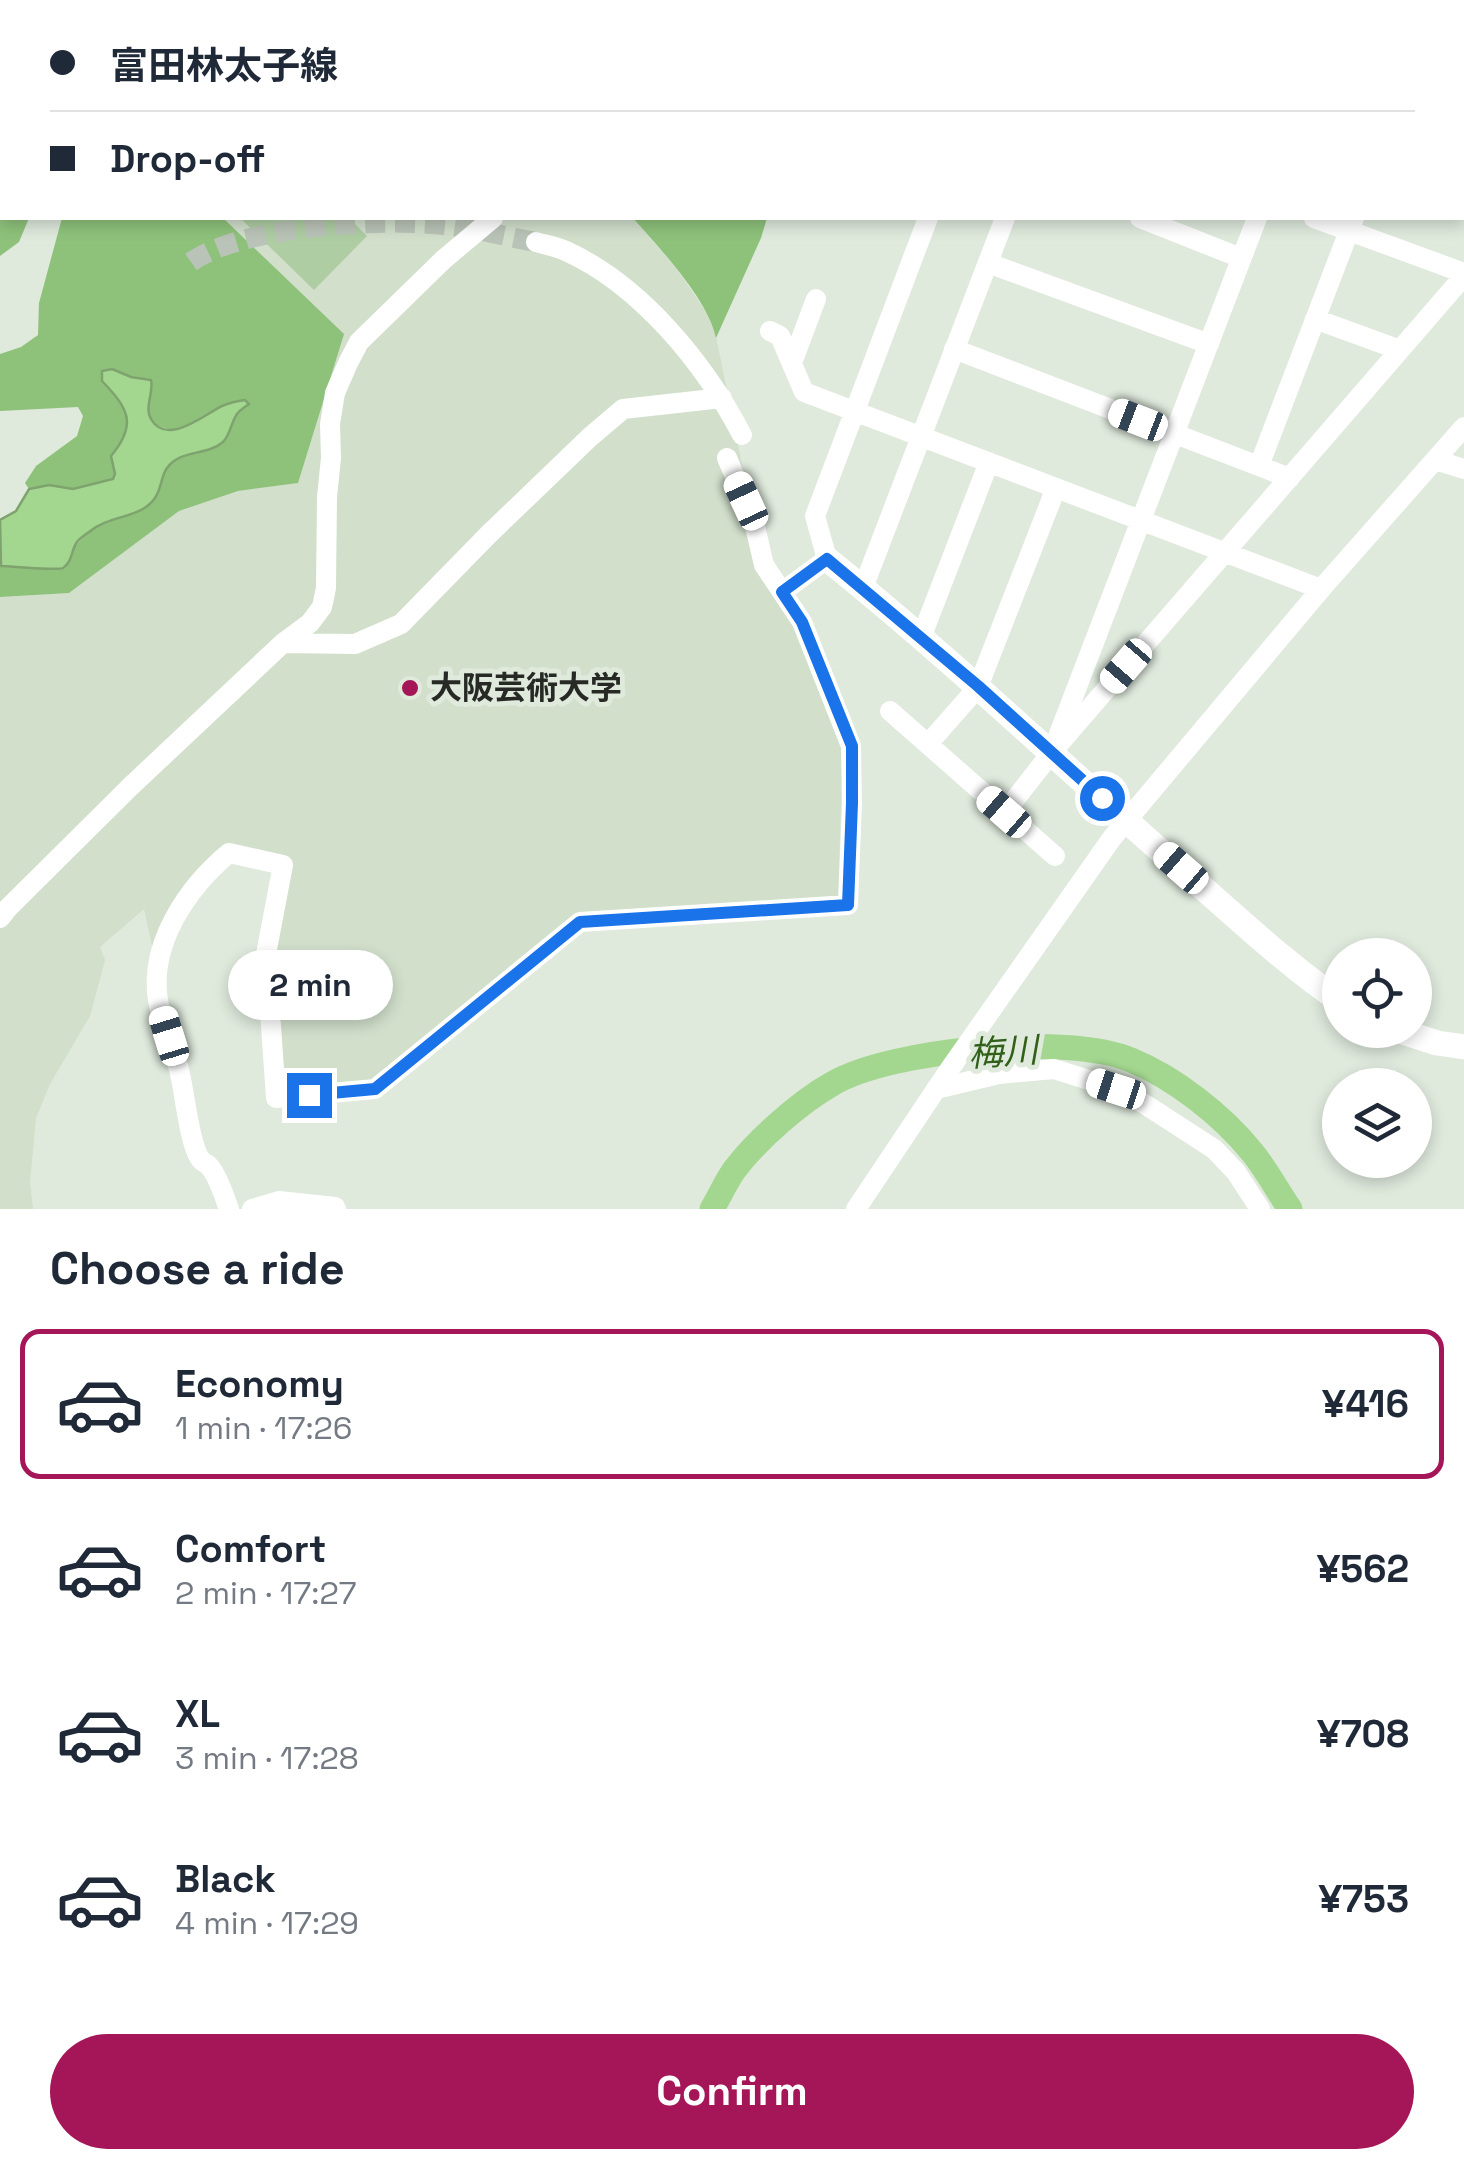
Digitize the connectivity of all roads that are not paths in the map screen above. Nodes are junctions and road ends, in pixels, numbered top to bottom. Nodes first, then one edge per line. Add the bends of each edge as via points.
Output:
1 (491, 220) edge
2 (927, 220) edge
3 (1005, 220) edge
4 (1152, 220) edge
5 (1256, 220) edge
6 (1351, 224) edge
7 (536, 242) tunnel mouth
8 (1241, 258) junction
9 (988, 263) junction
10 (1464, 275) edge
11 (816, 298) dead end
12 (1315, 319) junction
13 (770, 331) dead end
14 (1209, 344) junction
15 (954, 350) junction
16 (1400, 350) junction
17 (792, 363) junction
18 (722, 398) junction
19 (853, 411) junction
20 (1464, 427) edge
21 (1175, 434) junction
22 (742, 435) dead end
23 (922, 436) junction
24 (727, 458) dead end
25 (1435, 460) junction
26 (989, 462) junction
27 (1259, 466) junction
28 (1464, 469) edge
29 (1290, 478) junction
30 (1056, 488) junction
31 (1141, 520) junction
32 (1225, 552) junction
33 (827, 559) junction
34 (863, 588) junction
35 (1322, 588) junction
36 (782, 592) junction
37 (921, 638) junction
38 (283, 644) junction
39 (978, 686) junction
40 (890, 711) dead end
41 (928, 744) junction
42 (1052, 752) junction
43 (1004, 812) junction
44 (1126, 821) junction
45 (1055, 856) dead end
46 (0, 918) edge
47 (1322, 988) edge
48 (1432, 1042) edge
49 (1464, 1048) edge
50 (942, 1081) junction
51 (229, 1209) edge
52 (252, 1209) edge
53 (336, 1209) edge
54 (856, 1209) edge
55 (1260, 1209) edge

1 - 38 street via 359,342 348,363 330,424 322,607
2 - 19 street
3 - 9 street
4 - 8 street
5 - 8 street
6 - 10 street
6 - 12 street
7 - 18 street via 565,250 635,298 688,350
8 - 14 street
9 - 14 street
9 - 15 street
10 - 16 street
11 - 17 street
12 - 16 street
12 - 27 street
13 - 17 street via 780,336
14 - 21 street
15 - 21 street
15 - 23 street
16 - 29 street
17 - 19 street via 804,392
18 - 22 street
18 - 38 street via 623,409 401,624 355,644
19 - 23 street
19 - 33 street via 814,516
20 - 25 street
21 - 27 street
21 - 31 street
23 - 26 street
23 - 34 street
24 - 36 street via 764,565
25 - 28 street
25 - 35 street
26 - 30 street
26 - 37 street
27 - 29 street
29 - 32 street
30 - 31 street
30 - 39 street
31 - 32 street
31 - 42 street
32 - 35 street
32 - 42 street
33 - 34 main road
33 - 36 street
34 - 37 main road
35 - 44 street
36 - 51 street via 802,622 852,746 848,905 580,922 375,1089 276,1098 266,954 283,866 228,854 184,901 170,929 158,965 158,1000 199,1158
37 - 39 main road
38 - 46 street
39 - 41 street
39 - 42 main road
40 - 41 street
41 - 43 street
42 - 43 street
42 - 44 main road
43 - 45 street
44 - 47 main road
44 - 50 street
48 - 49 main road
50 - 54 street
50 - 55 street via 1054,1069 1116,1089 1214,1149
52 - 53 street via 279,1201

